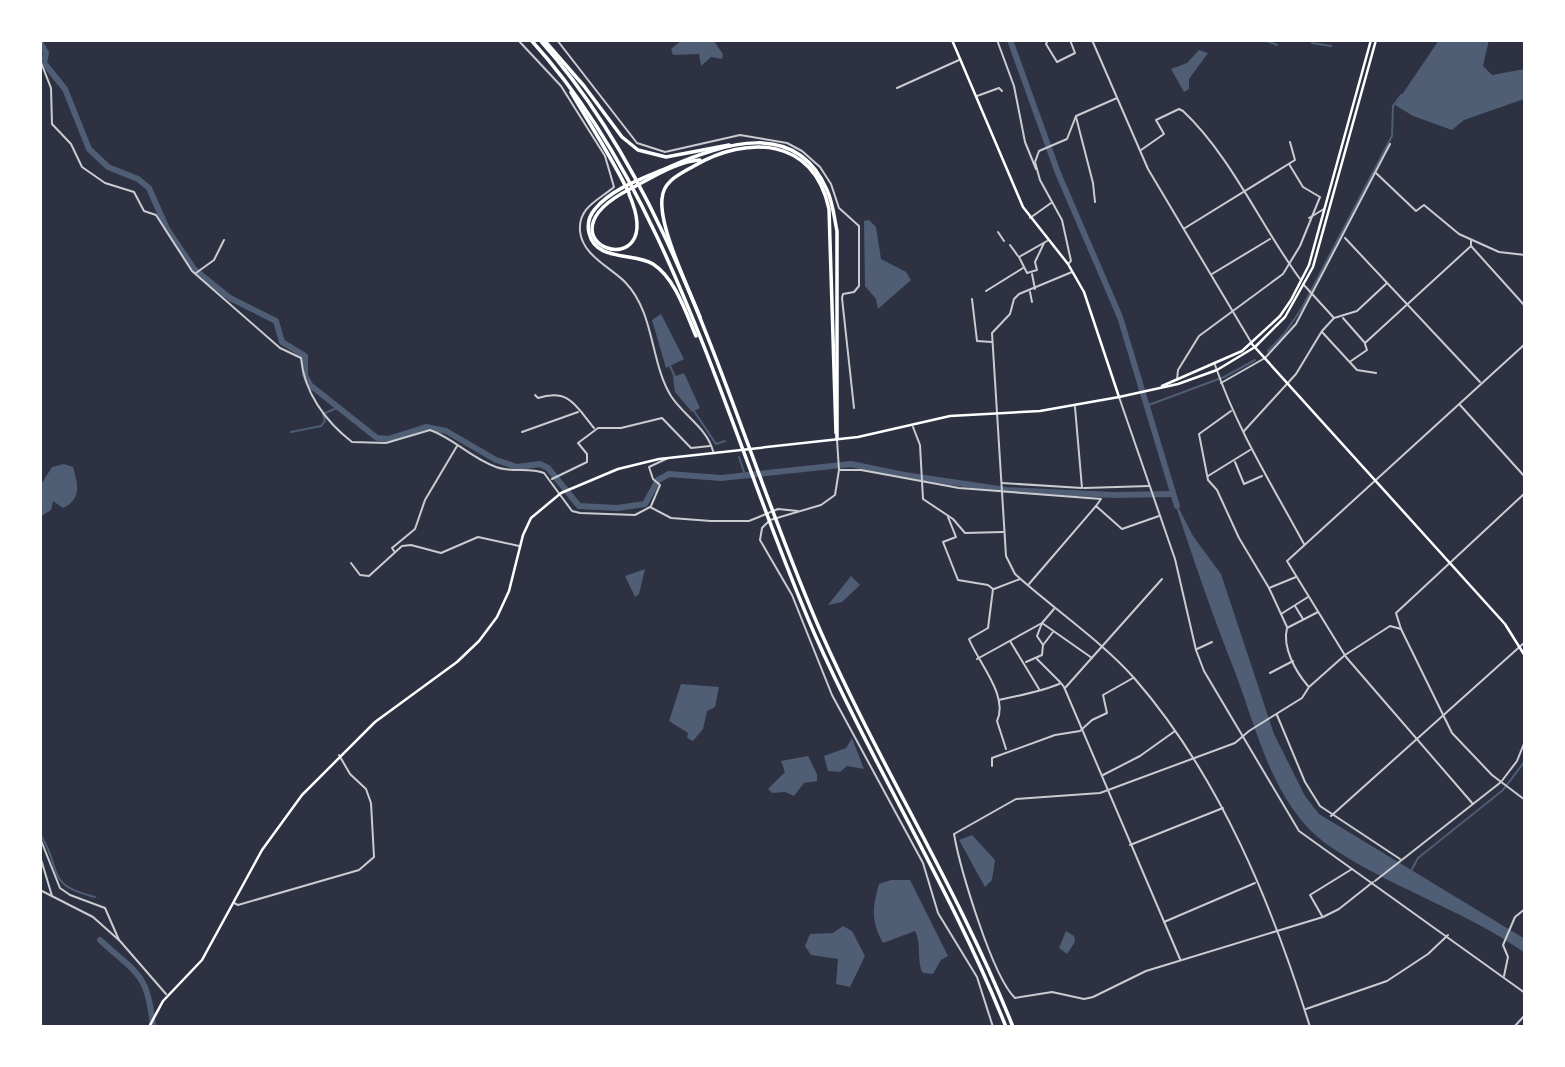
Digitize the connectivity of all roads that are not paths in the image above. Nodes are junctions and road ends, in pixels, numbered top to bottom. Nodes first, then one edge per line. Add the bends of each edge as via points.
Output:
1 (518, 40) edge
2 (531, 40) edge
3 (542, 40) edge
4 (557, 40) edge
5 (952, 40) edge
6 (997, 40) edge
7 (1048, 40) edge
8 (1070, 40) edge
9 (1092, 40) edge
10 (1371, 40) edge
11 (1376, 40) edge
12 (40, 60) edge
13 (960, 60) junction
14 (897, 88) dead end
15 (1002, 91) dead end
16 (976, 97) junction
17 (1117, 98) junction
18 (1076, 116) junction
19 (1290, 142) dead end
20 (1390, 144) dead end
21 (729, 145) junction
22 (1140, 151) junction
23 (700, 160) junction
24 (1289, 164) junction
25 (1037, 170) junction
26 (1376, 172) junction
27 (631, 193) junction
28 (1243, 193) junction
29 (1095, 202) dead end
30 (1051, 203) junction
31 (1325, 209) junction
32 (1030, 218) junction
33 (1309, 218) junction
34 (1184, 228) junction
35 (998, 232) dead end
36 (1343, 237) junction
37 (1271, 238) junction
38 (224, 240) dead end
39 (1471, 240) junction
40 (1046, 241) junction
41 (1003, 242) dead end
42 (1010, 245) dead end
43 (1471, 246) junction
44 (1525, 255) edge
45 (1019, 257) junction
46 (1290, 263) junction
47 (1068, 264) junction
48 (1023, 268) junction
49 (1073, 272) junction
50 (1032, 273) junction
51 (195, 274) junction
52 (1212, 274) junction
53 (1302, 282) junction
54 (1387, 283) junction
55 (1305, 285) junction
56 (1035, 289) junction
57 (986, 291) dead end
58 (1030, 291) junction
59 (1313, 292) junction
60 (972, 299) dead end
61 (1032, 302) dead end
62 (1407, 304) junction
63 (1525, 306) edge
64 (1234, 310) junction
65 (1343, 317) junction
66 (1334, 318) junction
67 (1322, 331) junction
68 (993, 342) junction
69 (1251, 343) junction
70 (1365, 343) junction
71 (1525, 344) edge
72 (1255, 347) junction
73 (1265, 358) junction
74 (715, 360) junction
75 (1351, 362) junction
76 (1215, 365) junction
77 (712, 368) junction
78 (1217, 370) junction
79 (1376, 373) dead end
80 (1178, 382) junction
81 (1221, 382) junction
82 (1288, 383) junction
83 (1480, 383) junction
84 (535, 394) dead end
85 (1119, 397) junction
86 (1074, 405) junction
87 (1459, 405) junction
88 (854, 408) dead end
89 (579, 411) junction
90 (1231, 411) junction
91 (997, 414) junction
92 (913, 424) junction
93 (595, 429) junction
94 (1244, 431) junction
95 (522, 432) dead end
96 (837, 439) junction
97 (457, 445) junction
98 (712, 446) junction
99 (1251, 449) junction
100 (713, 452) junction
101 (668, 457) junction
102 (1235, 462) junction
103 (839, 469) junction
104 (1263, 475) junction
105 (1207, 477) junction
106 (1525, 477) edge
107 (553, 479) junction
108 (1375, 481) junction
109 (921, 482) junction
110 (1001, 483) junction
111 (1150, 486) junction
112 (1082, 488) junction
113 (562, 492) junction
114 (1001, 493) junction
115 (1525, 493) edge
116 (1096, 506) junction
117 (650, 507) junction
118 (798, 510) junction
119 (948, 516) junction
120 (1160, 516) junction
121 (1004, 532) junction
122 (1304, 545) junction
123 (520, 547) junction
124 (394, 551) junction
125 (351, 563) dead end
126 (1449, 563) junction
127 (1296, 577) junction
128 (1020, 579) junction
129 (1163, 579) dead end
130 (1028, 586) junction
131 (1269, 588) junction
132 (993, 589) junction
133 (1308, 597) junction
134 (1294, 605) junction
135 (1054, 608) junction
136 (1318, 611) junction
137 (1280, 614) junction
138 (1304, 619) junction
139 (1042, 623) junction
140 (1287, 628) junction
141 (1401, 629) junction
142 (1054, 631) junction
143 (1010, 641) junction
144 (1212, 642) dead end
145 (1525, 642) edge
146 (1043, 645) junction
147 (1519, 646) junction
148 (1102, 649) junction
149 (1196, 650) junction
150 (1345, 654) junction
151 (1525, 656) edge
152 (1036, 657) junction
153 (1093, 658) junction
154 (977, 659) junction
155 (1293, 661) junction
156 (1026, 663) junction
157 (1270, 673) dead end
158 (1133, 677) junction
159 (1061, 683) junction
160 (1309, 687) junction
161 (1065, 689) junction
162 (1039, 690) junction
163 (999, 700) junction
164 (1277, 714) junction
165 (1443, 716) junction
166 (1083, 728) junction
167 (1176, 731) junction
168 (1242, 737) junction
169 (1419, 737) junction
170 (1525, 741) edge
171 (1007, 751) junction
172 (339, 755) junction
173 (1192, 757) junction
174 (992, 766) dead end
175 (1102, 776) junction
176 (1501, 782) junction
177 (1107, 791) junction
178 (1525, 800) edge
179 (1473, 804) junction
180 (1223, 808) junction
181 (1331, 816) junction
182 (40, 838) edge
183 (1129, 845) junction
184 (40, 856) edge
185 (1401, 860) junction
186 (1352, 869) junction
187 (1373, 882) junction
188 (1255, 883) junction
189 (40, 890) edge
190 (52, 897) junction
191 (233, 903) junction
192 (1525, 909) edge
193 (1323, 917) junction
194 (952, 922) dead end
195 (976, 922) dead end
196 (980, 922) junction
197 (1163, 922) junction
198 (945, 923) junction
199 (1276, 932) junction
200 (1448, 935) junction
201 (120, 941) junction
202 (1180, 960) junction
203 (1503, 977) junction
204 (1525, 993) edge
205 (167, 995) junction
206 (1304, 1010) junction
207 (1525, 1015) edge
208 (150, 1025) edge
209 (993, 1027) edge
210 (1006, 1027) edge
211 (1013, 1027) edge
212 (1310, 1027) edge
213 (1514, 1027) edge

1 - 98 street via 556,78 604,156 614,187 585,211 580,226 583,239 639,302 671,395
2 - 27 highway via 598,128
3 - 21 highway via 622,137 638,150 666,157
3 - 74 highway via 589,104 639,190
4 - 88 street via 628,135 643,147 669,151 721,138 754,136 796,146 822,169 839,208 859,226 859,287 842,297
5 - 13 main road
6 - 25 street
7 - 8 street via 1045,44 1057,62 1075,53
9 - 17 street
10 - 31 main road
11 - 55 main road
12 - 51 street via 51,88 52,124 71,144 79,163 105,183 134,192 144,211 156,215
13 - 14 street
13 - 16 main road
15 - 16 street via 999,88
16 - 32 main road
17 - 18 street
17 - 22 street
18 - 25 street via 1063,142 1039,151
18 - 29 street
19 - 24 street via 1296,156
20 - 26 street
21 - 77 highway via 610,196 596,208 588,224 599,249 646,260 663,273
21 - 96 highway via 759,142 792,152 817,173 830,197 837,239
22 - 28 street via 1164,134 1156,120 1179,109 1214,145
22 - 34 street
23 - 27 highway via 656,176 601,208 592,232 606,249 623,249 636,237 638,219
23 - 74 highway via 667,184 662,205 671,243
23 - 96 highway via 742,146 771,147 802,162 821,183 831,218
24 - 28 street
24 - 33 street via 1303,187 1320,197
25 - 30 street
26 - 36 street
26 - 39 street via 1416,211 1424,205
27 - 77 highway via 673,275
28 - 34 street
28 - 37 street
30 - 32 street
30 - 47 street via 1067,238
31 - 33 street
31 - 53 main road
32 - 40 main road
33 - 46 street
34 - 52 street
35 - 41 street
36 - 54 street
36 - 59 street
37 - 46 street
37 - 52 street
38 - 51 street via 212,262
39 - 43 street
39 - 44 street via 1499,252
40 - 45 street
40 - 47 main road
40 - 50 street
42 - 45 street
43 - 62 street
43 - 63 street
45 - 48 street
46 - 53 street
46 - 64 street via 1278,279
47 - 49 main road
48 - 50 street
48 - 57 street
49 - 56 street
49 - 85 main road via 1088,300
50 - 56 street
51 - 97 street via 280,348 301,358 307,388 352,442 386,443 430,430
52 - 64 street
53 - 55 street
53 - 69 main road via 1280,316
54 - 62 street
54 - 65 street via 1357,311
55 - 59 street
55 - 72 main road via 1278,326
56 - 58 street
58 - 61 street
58 - 68 street via 1014,299 1010,314 992,333
59 - 66 street
59 - 73 street via 1296,324
60 - 68 street via 977,341
62 - 70 street
62 - 83 street
64 - 69 street
64 - 80 street via 1199,336 1178,370
65 - 66 street
65 - 70 street
66 - 67 street
67 - 75 street
67 - 82 street
68 - 91 street
69 - 72 main road
69 - 76 main road
70 - 75 street via 1367,350
71 - 83 street
72 - 73 main road
72 - 78 main road
73 - 81 street
73 - 82 main road
74 - 211 highway via 840,675 957,900
75 - 79 street via 1357,370
76 - 78 street
76 - 80 main road
77 - 210 highway via 834,677 951,903
78 - 80 main road
78 - 81 street
80 - 85 main road
81 - 90 street
82 - 94 street
82 - 108 main road
83 - 87 street
84 - 89 street via 538,398 554,394 572,399
85 - 86 main road
85 - 111 street
86 - 91 main road
86 - 112 street
87 - 106 street
87 - 108 street
89 - 93 street
89 - 95 street
90 - 94 street
90 - 105 street via 1199,434
91 - 92 main road via 950,416
91 - 110 street
92 - 96 main road
92 - 109 street via 920,445
93 - 98 street via 662,418 691,448
93 - 107 street via 578,443 587,461
94 - 99 street
96 - 100 main road
96 - 103 street
97 - 107 street via 467,455 499,468 538,470
97 - 124 street via 425,500 415,529 392,548
98 - 100 street
99 - 102 street
99 - 104 street
100 - 101 main road
101 - 113 main road
101 - 117 street via 668,461 649,467 660,485
102 - 104 street via 1244,484
102 - 105 street
103 - 109 street
103 - 118 street via 832,499
104 - 122 street
105 - 131 street
107 - 113 street
108 - 122 street
108 - 126 main road
109 - 114 street
109 - 119 street via 923,499
110 - 112 street
110 - 114 street
111 - 112 street
111 - 120 street
113 - 117 street via 572,511 580,513 635,515
113 - 123 main road via 531,518
114 - 116 street via 1101,499
114 - 121 street
115 - 126 street
116 - 120 street via 1122,529
116 - 130 street
117 - 118 street via 671,518 703,521 749,521 778,509
118 - 198 street via 765,524 760,540 792,595 832,695 923,863
119 - 121 street via 965,533
119 - 132 street via 956,537 943,542 958,580
120 - 149 street
121 - 128 street via 1006,556
122 - 127 street via 1287,561
123 - 124 street via 478,537 441,553 411,545
123 - 172 main road via 509,591 478,642
124 - 125 street via 369,576 360,575
126 - 141 street via 1396,613
126 - 147 main road
127 - 131 street
127 - 133 street
128 - 130 street
128 - 132 street
129 - 148 street
130 - 135 street
131 - 137 street
132 - 154 street via 988,628 969,639
133 - 134 street
133 - 136 street
134 - 137 street
134 - 138 street
135 - 139 street
135 - 148 street
136 - 138 street
136 - 150 street
137 - 140 street
138 - 140 street
139 - 142 street
139 - 143 street
139 - 146 street via 1037,636
140 - 155 street
141 - 150 street via 1390,626
141 - 165 street
142 - 146 street
142 - 153 street
143 - 154 street
143 - 156 street
144 - 149 street
145 - 147 street
146 - 152 street via 1043,653
147 - 151 main road
147 - 165 street
148 - 153 street
148 - 158 street
149 - 168 street
150 - 160 street
150 - 169 street
152 - 156 street
152 - 159 street
153 - 161 street
154 - 163 street
155 - 157 street
155 - 160 street
156 - 162 street
158 - 166 street via 1103,695 1107,713
158 - 167 street
159 - 161 street
159 - 162 street
160 - 164 street via 1302,698
161 - 166 street
162 - 163 street
163 - 171 street via 997,721
164 - 168 street
164 - 181 street via 1310,791
165 - 169 street
165 - 176 street via 1452,733
166 - 171 street
166 - 175 street
167 - 173 street
167 - 175 street
168 - 173 street
168 - 186 street via 1299,831
169 - 179 street
169 - 181 street
170 - 176 street
171 - 174 street via 992,758
172 - 191 main road via 281,822
172 - 191 street via 369,796 375,849 370,863 359,870
173 - 177 street
173 - 180 street
175 - 177 street
176 - 178 street
176 - 179 street
177 - 183 street
177 - 196 street via 1016,799 954,834
179 - 185 street
180 - 183 street
180 - 188 street
181 - 185 street
182 - 201 street via 60,888 105,908
183 - 197 street
184 - 190 street
185 - 187 street
186 - 187 street
186 - 193 street via 1310,895
187 - 193 street
187 - 200 street
188 - 197 street
188 - 199 street
189 - 190 street
190 - 201 street via 93,917
191 - 205 main road via 202,960
192 - 203 street via 1515,917 1503,945 1508,957
193 - 199 street
194 - 198 street
195 - 196 street
196 - 202 street via 1000,978 1014,998 1052,992 1093,998 1146,971
197 - 202 street
198 - 209 street via 977,977
199 - 202 street
199 - 206 street
200 - 203 street
200 - 206 street via 1387,981
201 - 205 street
203 - 204 street
205 - 208 main road
206 - 212 street
207 - 213 street

